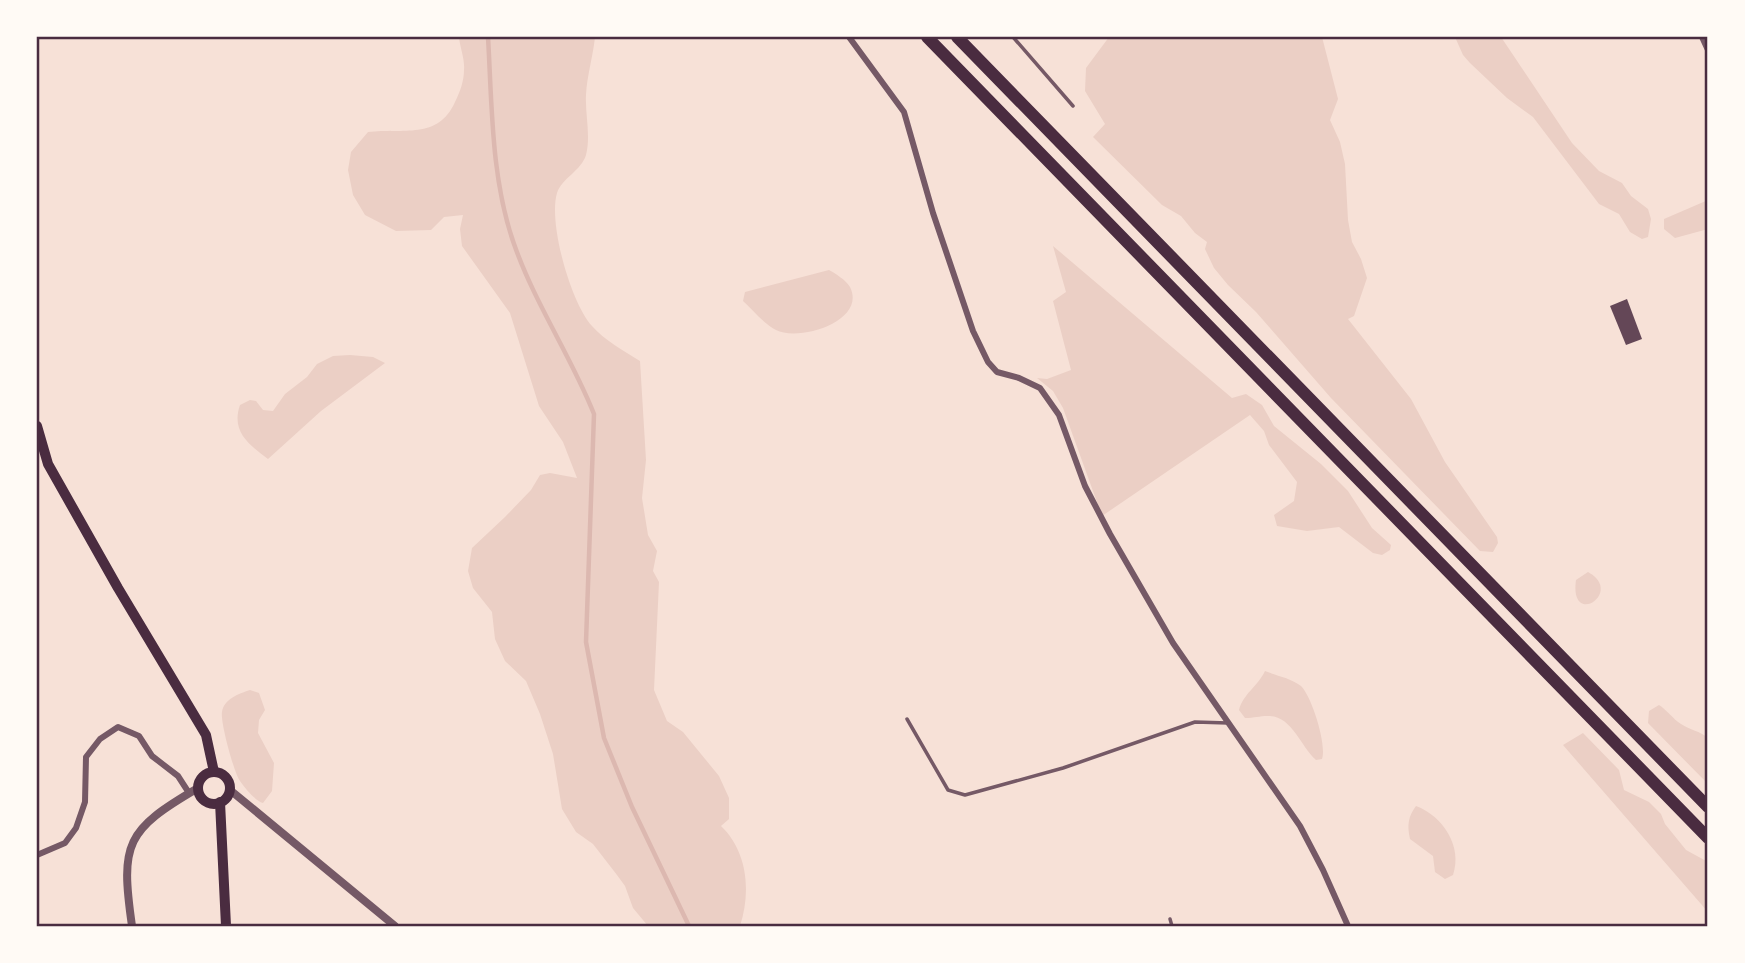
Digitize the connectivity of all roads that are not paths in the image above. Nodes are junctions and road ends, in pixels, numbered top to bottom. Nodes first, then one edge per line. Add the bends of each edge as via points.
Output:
1 (849, 37) edge
2 (927, 37) edge
3 (957, 37) edge
4 (1013, 37) edge
5 (1702, 37) edge
6 (1708, 50) edge
7 (1073, 106) dead end
8 (37, 426) edge
9 (907, 719) dead end
10 (1230, 723) junction
11 (214, 772) junction
12 (230, 790) junction
13 (194, 791) junction
14 (220, 803) junction
15 (1708, 807) edge
16 (1708, 838) edge
17 (37, 855) edge
18 (1170, 919) dead end
19 (132, 926) edge
20 (226, 926) edge
21 (396, 926) edge
22 (1172, 926) edge
23 (1348, 926) edge

1 - 10 street via 904,113 942,240 988,362 997,372 1040,388 1059,415 1085,486 1110,534 1173,643
2 - 16 highway
3 - 15 highway
4 - 7 lane
5 - 6 street
8 - 11 main road via 48,464 206,735
9 - 10 lane via 948,790 965,795 1063,768 1195,722
10 - 23 street via 1300,826
11 - 12 main road via 224,775
11 - 13 main road via 201,779
12 - 14 main road
12 - 21 street
13 - 14 main road via 205,801
13 - 17 street via 152,756 139,736 118,727 100,739 86,757 85,803 76,828 65,843
13 - 19 street via 149,819 133,839 127,866
14 - 20 main road
18 - 22 lane

